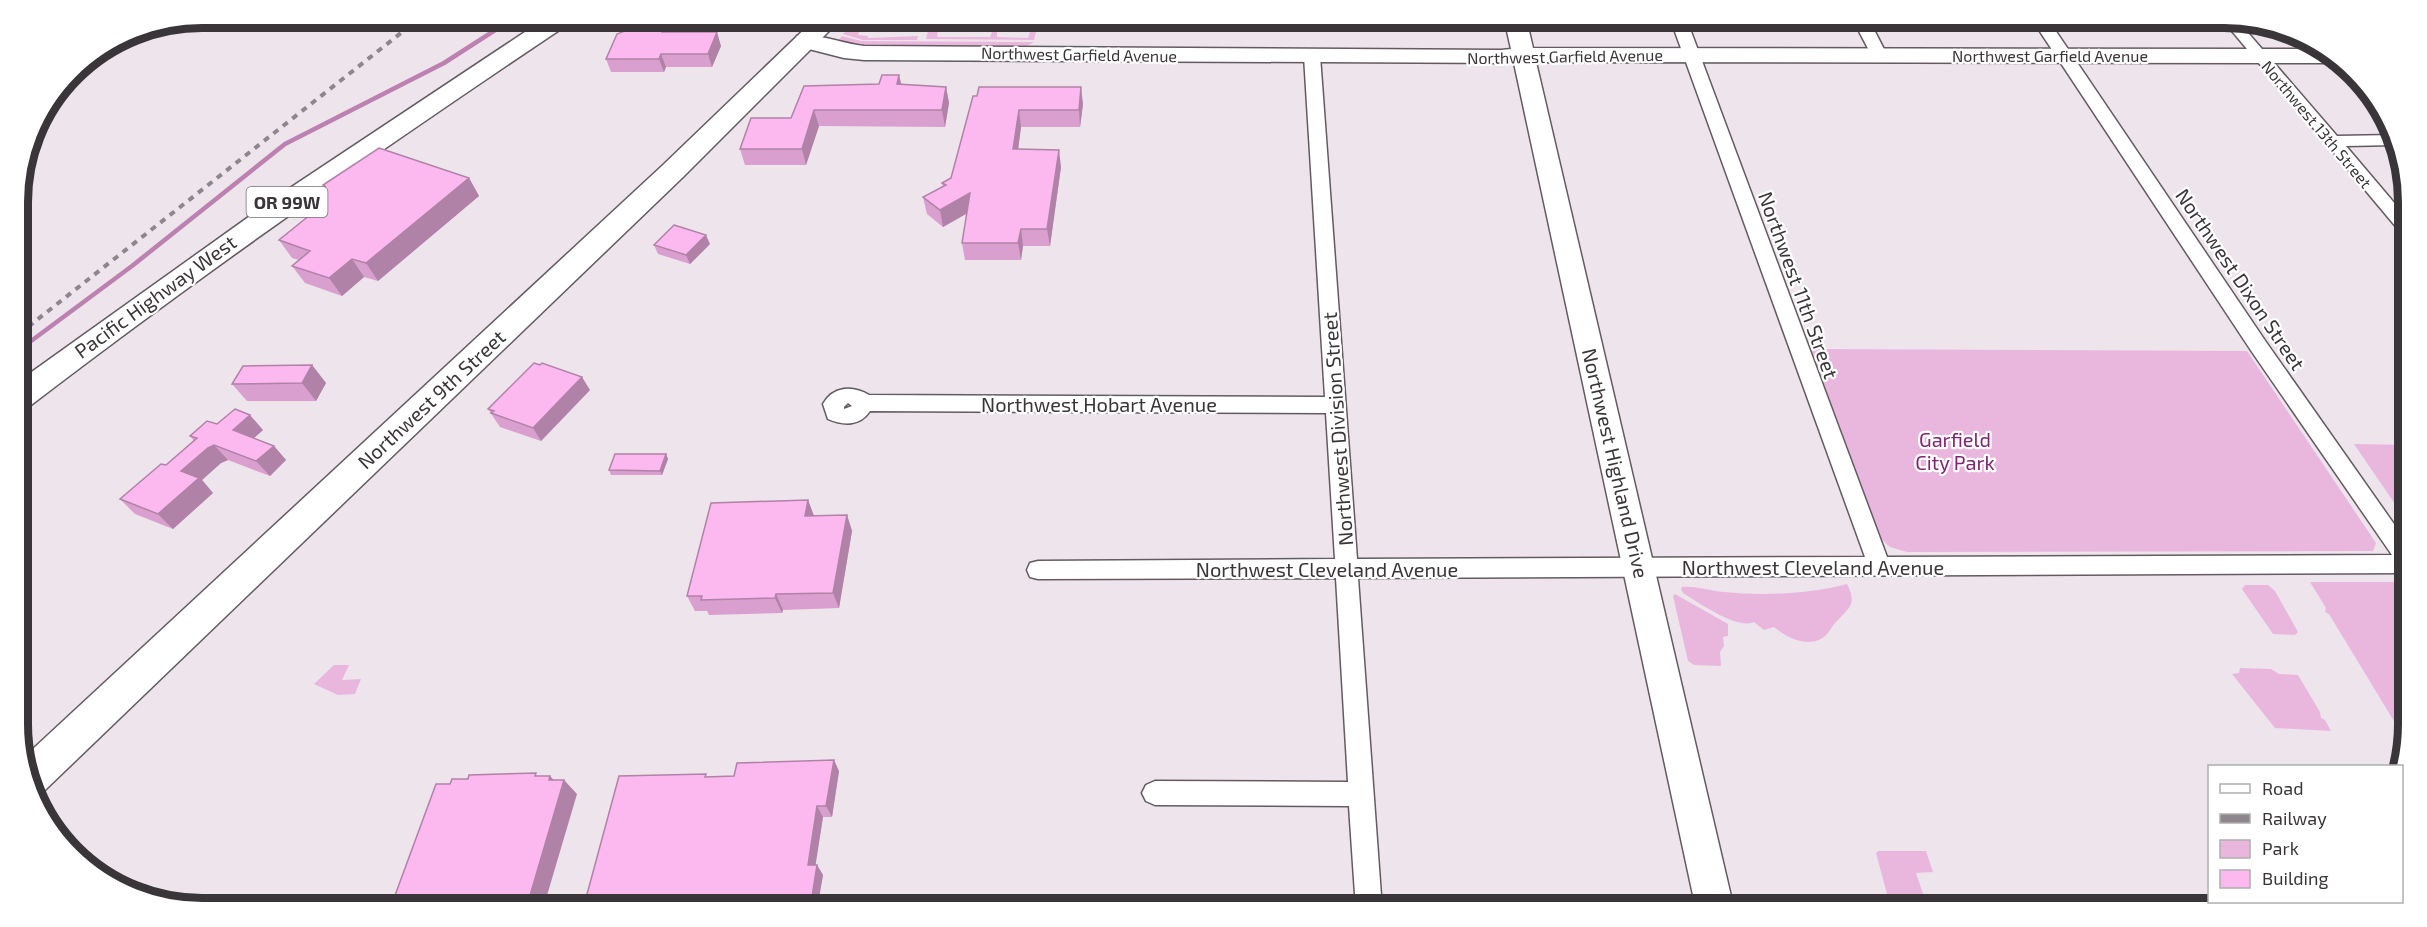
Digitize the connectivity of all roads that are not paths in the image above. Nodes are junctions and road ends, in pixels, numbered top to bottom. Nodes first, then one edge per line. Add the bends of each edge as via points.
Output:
1 (1517, 28) edge
2 (1682, 28) edge
3 (1865, 28) edge
4 (2046, 28) edge
5 (546, 29) edge
6 (818, 29) edge
7 (2237, 29) edge
8 (805, 41) junction
9 (1692, 54) junction
10 (1523, 55) junction
11 (1879, 55) junction
12 (2064, 55) junction
13 (1312, 56) junction
14 (2259, 56) junction
15 (2318, 56) edge
16 (2386, 140) edge
17 (2331, 141) junction
18 (2398, 218) edge
19 (29, 391) edge
20 (862, 403) dead end
21 (1335, 405) junction
22 (2398, 547) edge
23 (2398, 563) edge
24 (1879, 566) junction
25 (1640, 567) junction
26 (1346, 569) junction
27 (1038, 570) dead end
28 (36, 772) edge
29 (1155, 793) dead end
30 (1361, 794) junction
31 (1368, 898) edge
32 (1713, 898) edge

1 - 10 street, Northwest Highland Drive
2 - 9 street, Northwest 11th Street
3 - 11 street
4 - 12 street, Northwest Dixon Street
5 - 19 main road, Pacific Highway West / OR 99W via 280,206
6 - 8 main road, Northwest 9th Street
7 - 14 street, Northwest 13th Street
8 - 13 street, Northwest Garfield Avenue via 864,53
8 - 28 main road, Northwest 9th Street
9 - 10 street, Northwest Garfield Avenue
9 - 11 street, Northwest Garfield Avenue
9 - 24 street, Northwest 11th Street
10 - 13 street, Northwest Garfield Avenue
10 - 25 street, Northwest Highland Drive
11 - 12 street, Northwest Garfield Avenue
12 - 14 street, Northwest Garfield Avenue
12 - 22 street, Northwest Dixon Street
13 - 21 street, Northwest Division Street
14 - 15 street, Northwest Garfield Avenue
14 - 17 street, Northwest 13th Street
16 - 17 street
17 - 18 street, Northwest 13th Street
20 - 21 street, Northwest Hobart Avenue
21 - 26 street, Northwest Division Street
23 - 24 street, Northwest Cleveland Avenue
24 - 25 street, Northwest Cleveland Avenue
25 - 26 street, Northwest Cleveland Avenue
25 - 32 street, Northwest Highland Drive
26 - 27 street, Northwest Cleveland Avenue
26 - 30 street, Northwest Division Street
29 - 30 street
30 - 31 street, Northwest Division Street

